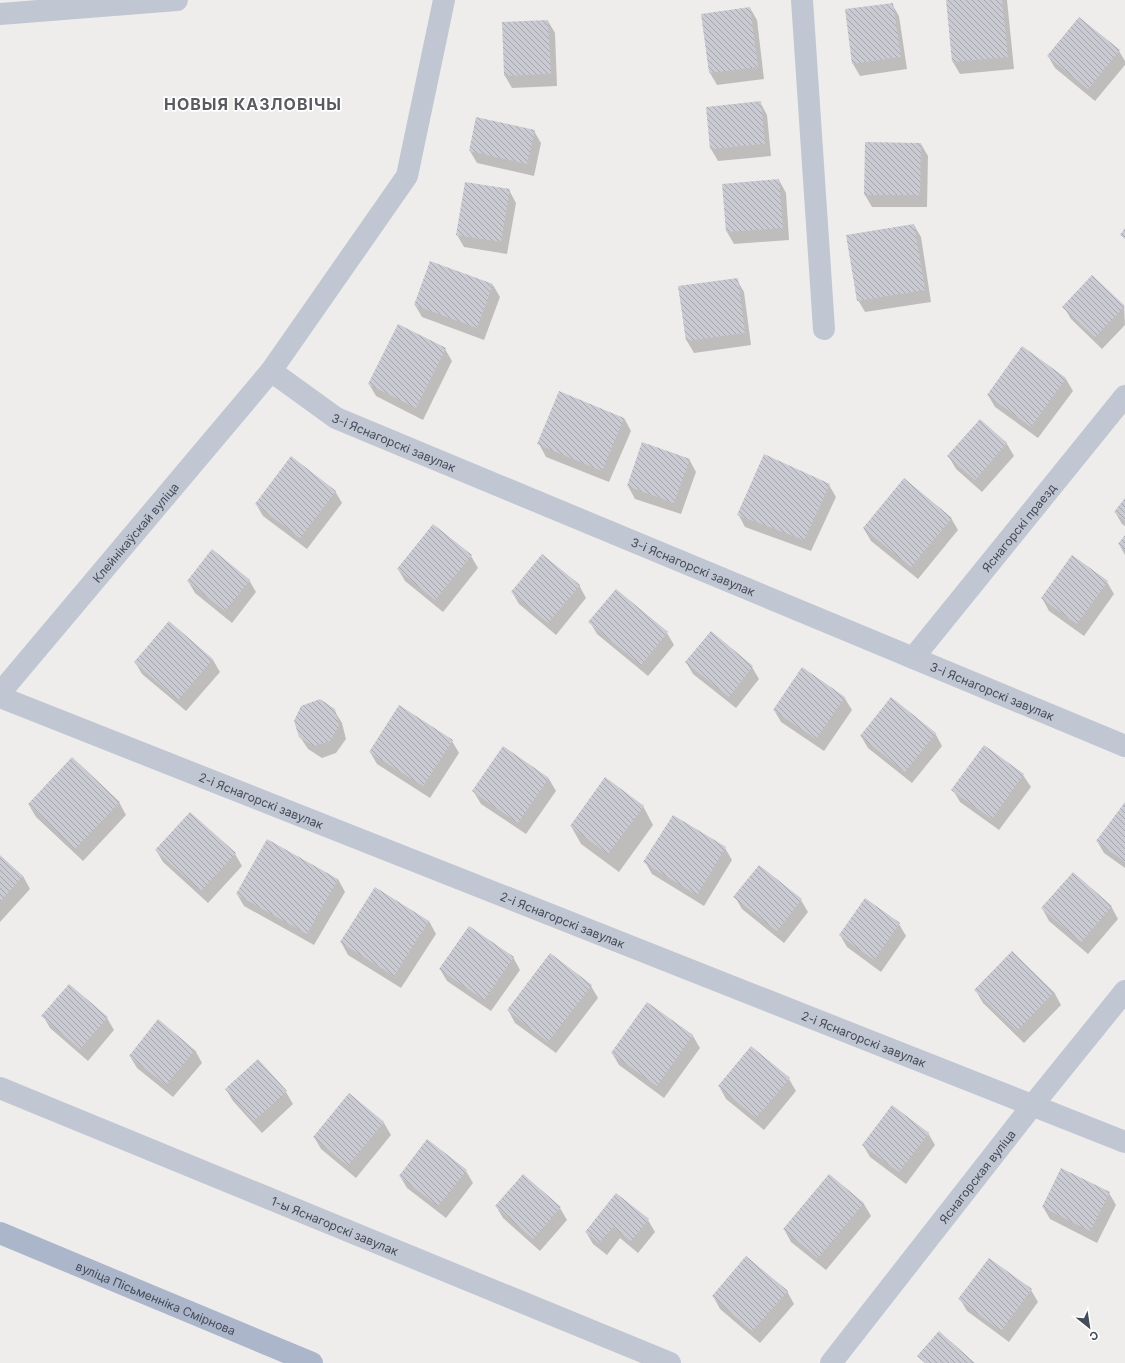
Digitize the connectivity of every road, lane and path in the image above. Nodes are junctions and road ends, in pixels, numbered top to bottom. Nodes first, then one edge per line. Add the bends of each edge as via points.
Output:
1 (177, 0) edge
2 (444, 0) edge
3 (802, 0) edge
4 (0, 14) edge
5 (824, 329) dead end
6 (271, 371) junction
7 (1125, 396) edge
8 (913, 658) junction
9 (0, 693) edge
10 (0, 697) edge
11 (1125, 746) edge
12 (1125, 991) edge
13 (0, 1088) edge
14 (1032, 1106) junction
15 (1125, 1142) edge
16 (0, 1233) edge
17 (312, 1363) edge
18 (670, 1363) edge
19 (831, 1363) edge

1 - 4 street
2 - 6 street, Клейнікаўскай вуліца via 407,176
3 - 5 street
6 - 8 street, 3-і Яснагорскі завулак via 336,418
6 - 9 street, Клейнікаўскай вуліца
7 - 8 street, Яснагорскі праезд
8 - 11 street, 3-і Яснагорскі завулак
10 - 14 street, 2-і Яснагорскі завулак
12 - 14 street, Яснагорская вуліца
13 - 18 street, 1-ы Яснагорскі завулак
14 - 15 street, 2-і Яснагорскі завулак
14 - 19 street, Яснагорская вуліца
16 - 17 main road, вуліца Пісьменніка Смірнова

